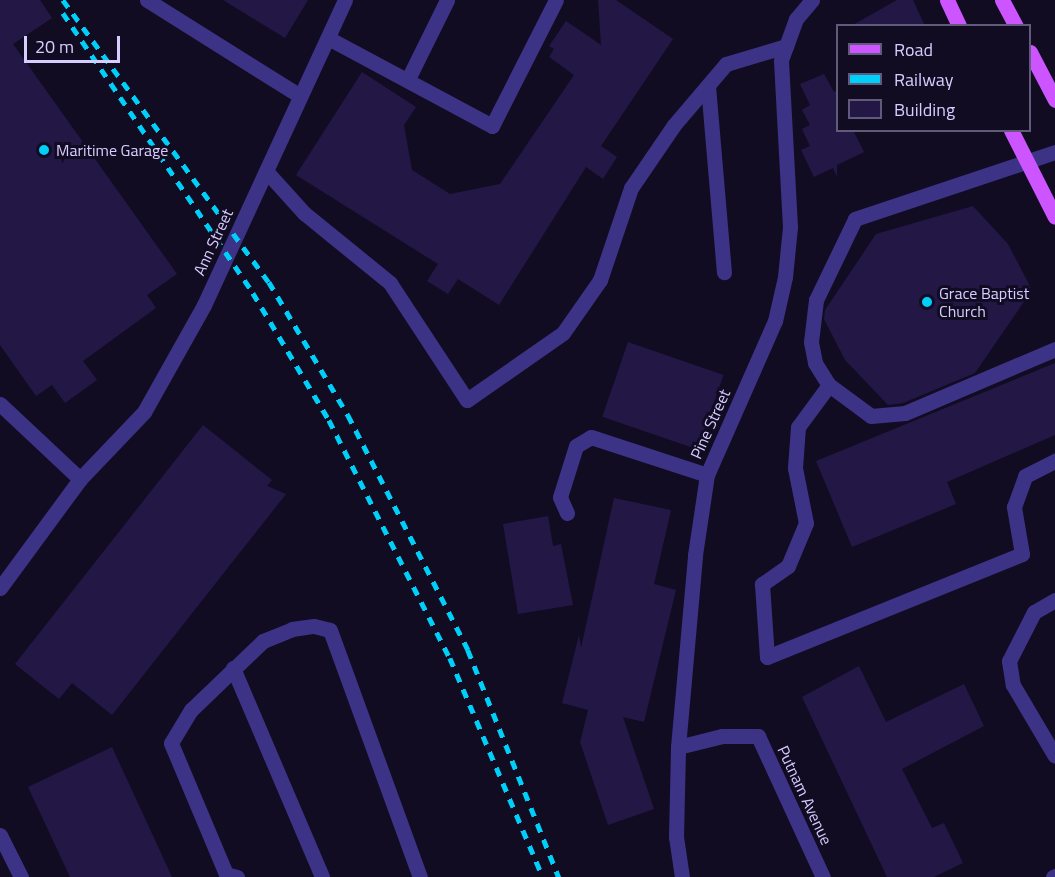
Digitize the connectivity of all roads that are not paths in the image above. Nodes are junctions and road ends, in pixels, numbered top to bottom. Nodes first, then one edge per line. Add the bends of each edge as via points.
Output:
1 (147, 0) edge
2 (345, 0) edge
3 (447, 0) edge
4 (556, 0) edge
5 (812, 0) edge
6 (947, 0) edge
7 (1002, 0) edge
8 (958, 24) edge
9 (1015, 24) edge
10 (328, 38) junction
11 (786, 46) junction
12 (1031, 56) edge
13 (408, 80) junction
14 (708, 86) junction
15 (300, 96) junction
16 (1055, 100) edge
17 (1012, 132) edge
18 (1055, 152) edge
19 (1027, 161) junction
20 (266, 171) junction
21 (1055, 217) edge
22 (724, 272) dead end
23 (1055, 348) edge
24 (829, 385) junction
25 (0, 404) edge
26 (1055, 461) edge
27 (707, 475) junction
28 (80, 479) junction
29 (567, 513) dead end
30 (0, 588) edge
31 (1055, 600) edge
32 (233, 668) junction
33 (678, 747) junction
34 (1055, 756) edge
35 (0, 835) edge
36 (21, 877) edge
37 (237, 877) edge
38 (322, 877) edge
39 (420, 877) edge
40 (682, 877) edge
41 (823, 877) edge

1 - 15 street
2 - 10 street, Ann Street
3 - 13 street
4 - 13 street via 492,126
5 - 11 street, Pine Street via 796,19
6 - 8 main road
7 - 9 main road
10 - 13 street
10 - 15 street, Ann Street
11 - 14 street via 736,58
11 - 27 street, Pine Street via 781,60 790,227 785,277 775,321
12 - 16 main road
14 - 20 street via 674,124 631,188 600,280 563,333 467,400 390,283 304,213
14 - 22 street
15 - 20 street, Ann Street
17 - 19 main road
18 - 19 street
19 - 21 main road
19 - 24 street via 855,219 816,300 811,342 814,363
20 - 28 street, Ann Street via 204,305 144,412
23 - 24 street via 905,413 871,416
24 - 26 street via 798,427 795,468 806,523 788,566 762,584 767,657 1022,554 1014,507 1025,476
25 - 28 street
27 - 29 street via 591,437 576,446 560,497
27 - 33 street, Pine Street via 695,555
28 - 30 street, Ann Street
31 - 34 street via 1034,612 1010,661 1013,685
32 - 37 street via 191,710 171,743 226,874
32 - 38 street
32 - 39 street via 263,641 292,629 314,626 330,630
33 - 40 street, Pine Street via 675,837
33 - 41 street, Putnam Avenue via 722,736 758,736
35 - 36 street

